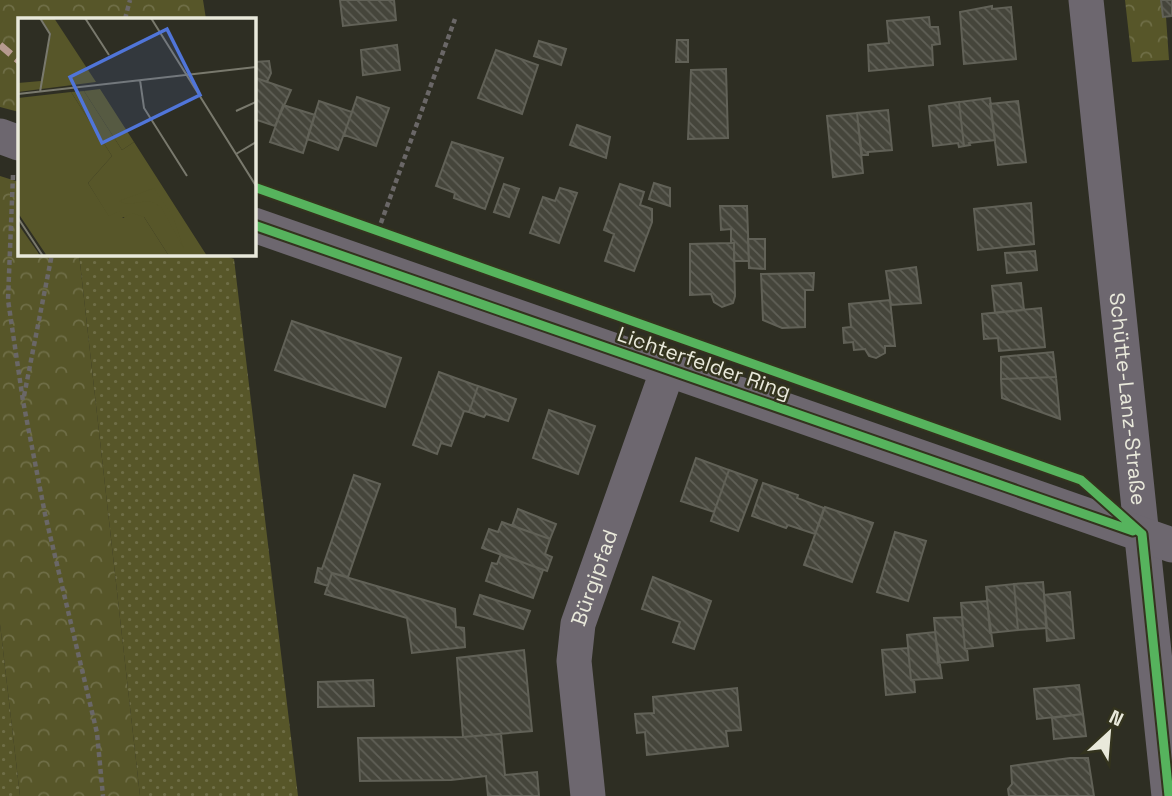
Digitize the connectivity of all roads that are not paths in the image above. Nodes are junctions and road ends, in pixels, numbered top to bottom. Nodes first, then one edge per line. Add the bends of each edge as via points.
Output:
1 (1086, 0) edge
2 (0, 136) edge
3 (16, 157) edge
4 (256, 226) edge
5 (667, 369) junction
6 (1157, 539) edge
7 (588, 796) edge
8 (1169, 796) edge

1 - 6 street, Schütte-Lanz-Straße
2 - 3 street
4 - 5 street, Lichterfelder Ring
5 - 6 street, Lichterfelder Ring
5 - 7 street, Bürgipfad via 578,624 574,661
6 - 8 street, Schütte-Lanz-Straße

